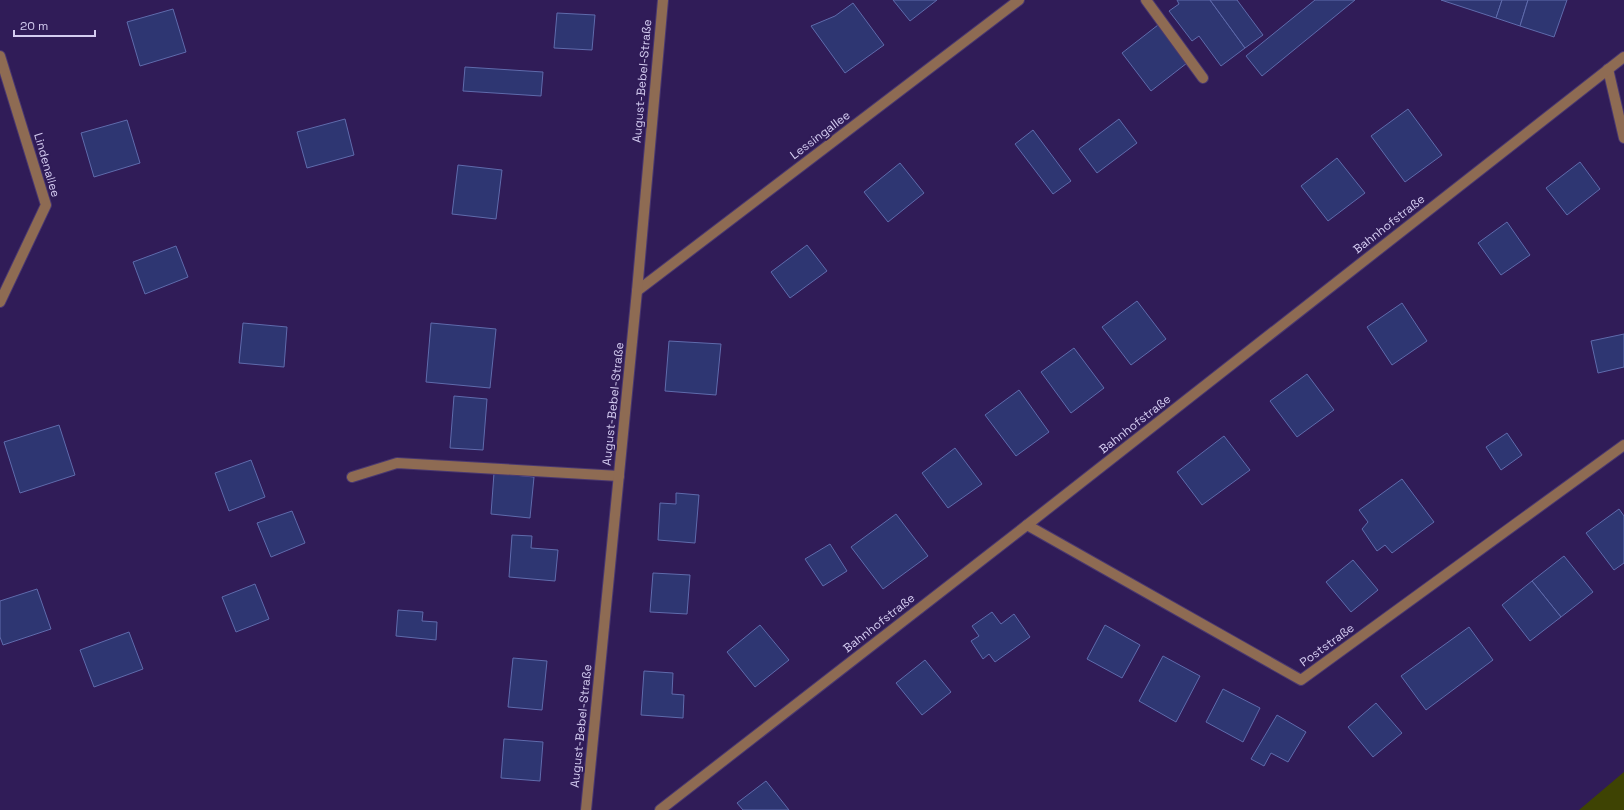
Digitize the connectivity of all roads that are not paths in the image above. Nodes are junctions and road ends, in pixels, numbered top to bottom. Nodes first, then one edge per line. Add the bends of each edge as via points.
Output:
1 (663, 0) edge
2 (1019, 0) edge
3 (1146, 0) edge
4 (0, 56) edge
5 (1624, 57) edge
6 (1608, 69) junction
7 (1203, 78) dead end
8 (1624, 138) edge
9 (11, 276) junction
10 (0, 279) edge
11 (637, 291) junction
12 (0, 302) edge
13 (1624, 445) edge
14 (619, 476) junction
15 (352, 477) dead end
16 (1027, 525) junction
17 (586, 810) edge
18 (660, 810) edge

1 - 11 street, August-Bebel-Straße
2 - 11 street, Lessingallee
3 - 7 street
4 - 9 street, Lindenallee via 46,205
5 - 6 street, Bahnhofstraße
6 - 8 street
6 - 16 street, Bahnhofstraße
9 - 10 street
9 - 12 street, Lindenallee
11 - 14 street, August-Bebel-Straße
13 - 16 street, Poststraße via 1301,680
14 - 15 street via 397,463
14 - 17 street, August-Bebel-Straße
16 - 18 street, Bahnhofstraße

